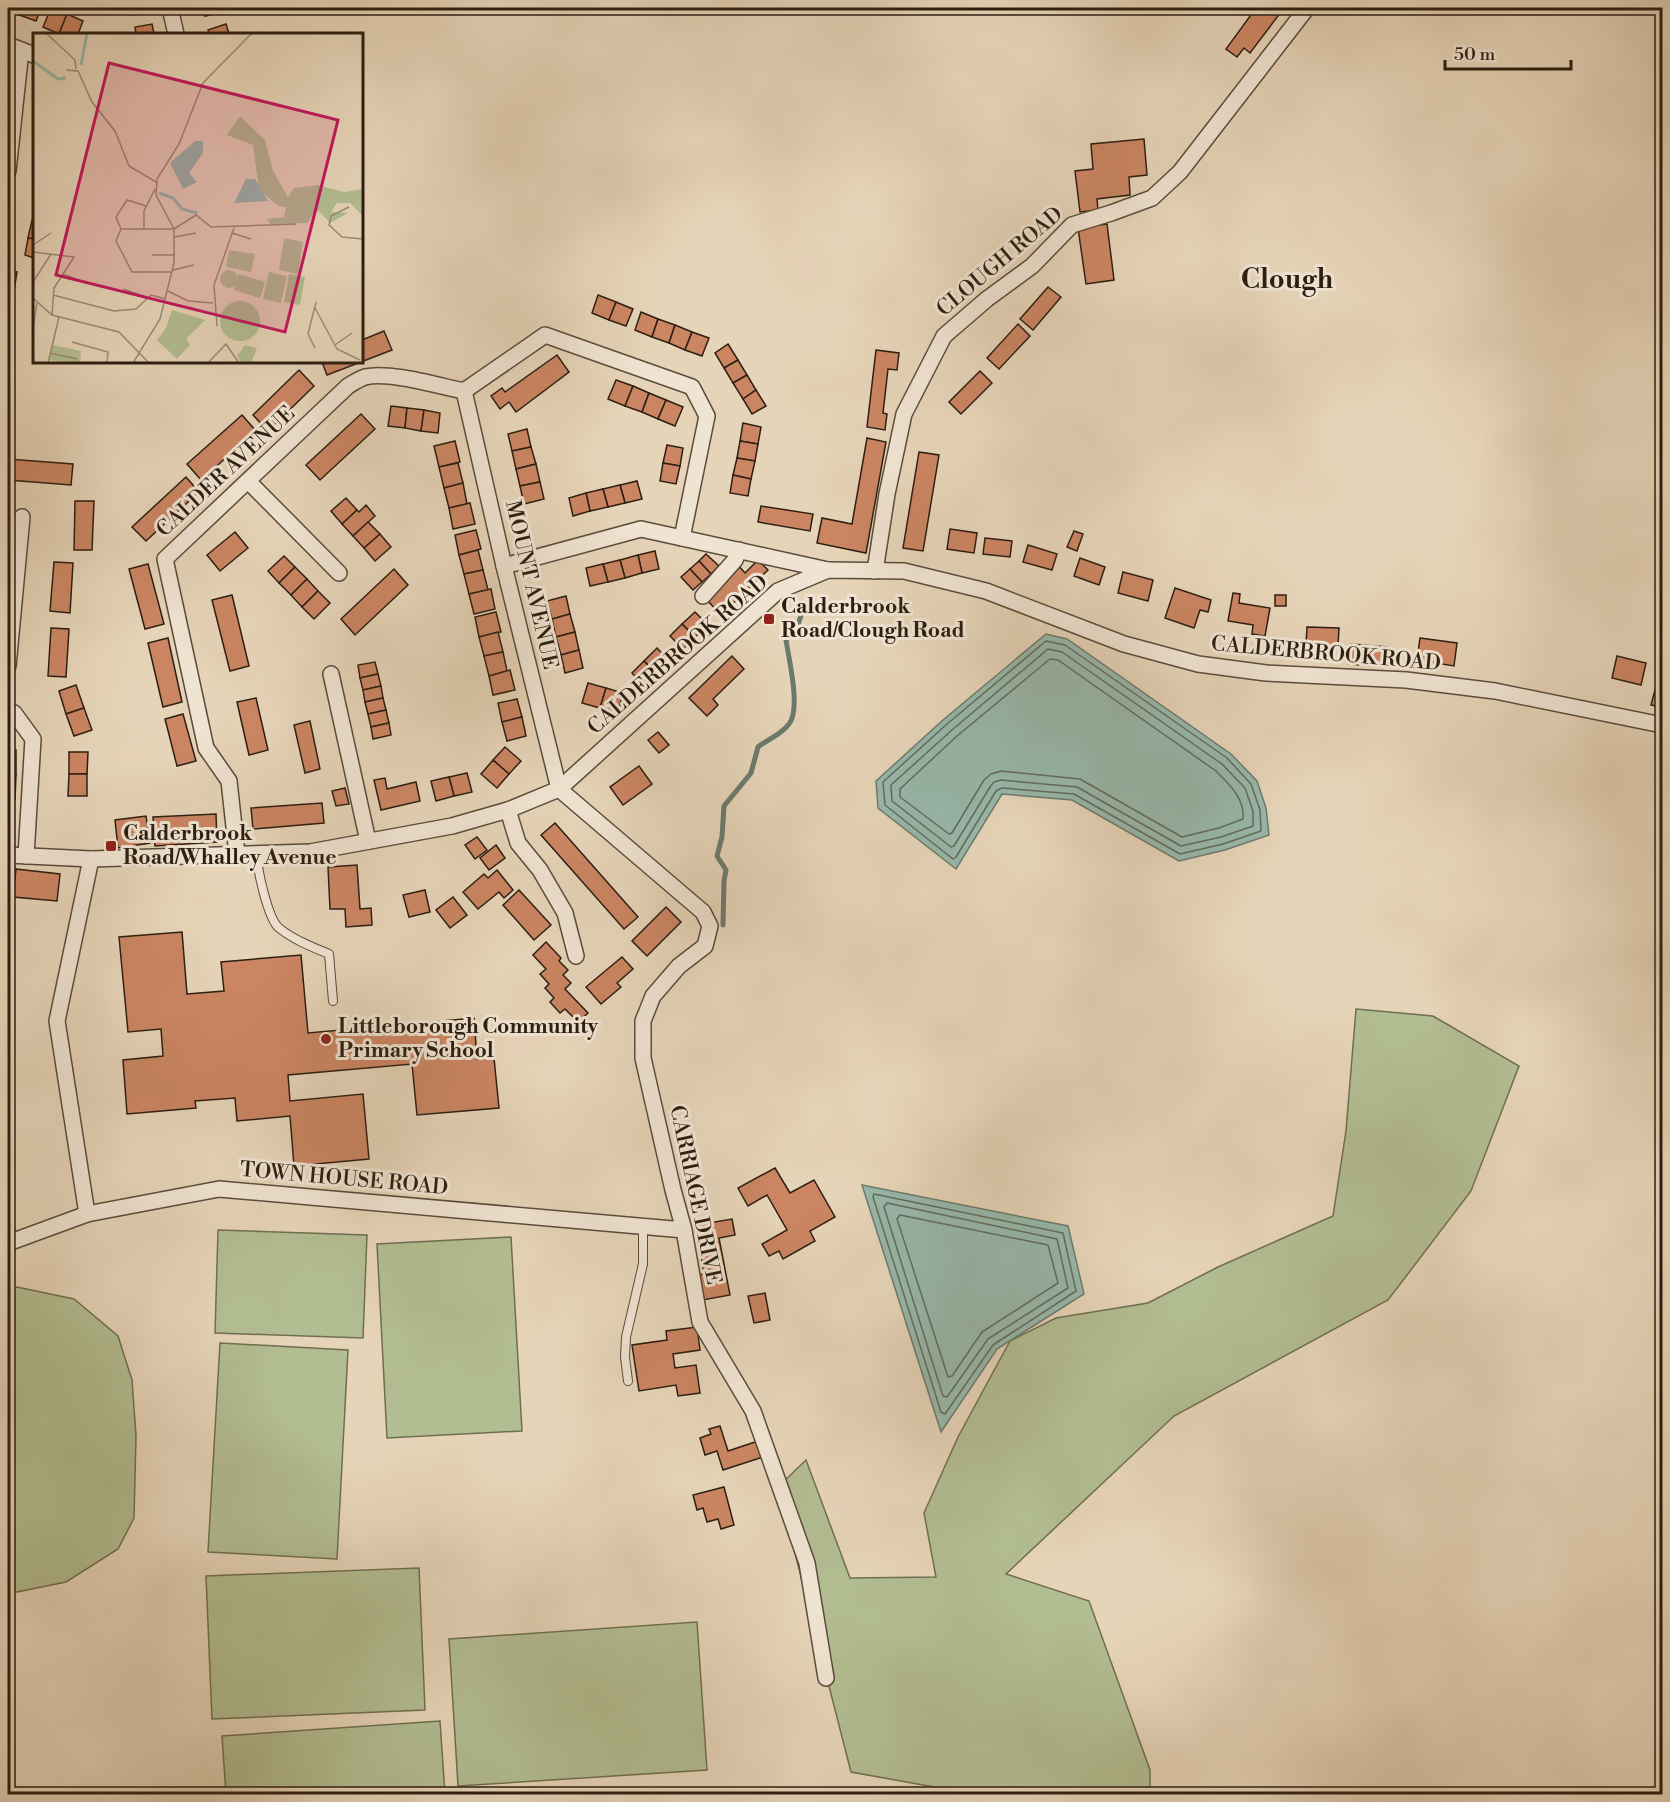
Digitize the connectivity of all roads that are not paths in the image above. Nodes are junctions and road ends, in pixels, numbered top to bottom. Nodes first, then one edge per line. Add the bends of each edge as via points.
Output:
1 (170, 8) edge
2 (1307, 8) edge
3 (176, 33) edge
4 (21, 50) edge
5 (8, 171) edge
6 (464, 391) junction
7 (248, 481) junction
8 (22, 517) dead end
9 (682, 538) junction
10 (739, 550) junction
11 (504, 566) junction
12 (828, 570) junction
13 (875, 571) junction
14 (339, 573) dead end
15 (703, 596) dead end
16 (8, 666) edge
17 (331, 674) dead end
18 (8, 710) edge
19 (1662, 725) edge
20 (559, 789) junction
21 (508, 810) junction
22 (368, 841) junction
23 (237, 854) junction
24 (257, 854) junction
25 (8, 855) edge
26 (26, 856) junction
27 (90, 859) junction
28 (576, 956) dead end
29 (333, 1001) dead end
30 (87, 1214) junction
31 (644, 1226) junction
32 (684, 1230) junction
33 (8, 1243) edge
34 (628, 1381) dead end
35 (826, 1678) dead end

1 - 3 street
2 - 13 street, CLOUGH ROAD via 1180,172 1152,198 1072,225 1032,266 944,336 904,414
4 - 5 street
6 - 7 street, CALDER AVENUE via 397,378 363,378 348,386
6 - 9 street via 545,335 692,387 707,416
6 - 11 street, MOUNT AVENUE
7 - 14 street
7 - 23 street, CALDER AVENUE via 165,559 206,748 229,781
8 - 16 street
9 - 10 street
9 - 11 street via 641,529
10 - 12 street
10 - 15 street via 735,561
11 - 20 street, MOUNT AVENUE
12 - 13 street, CALDERBROOK ROAD
12 - 20 street, CALDERBROOK ROAD via 778,591
13 - 19 street, CALDERBROOK ROAD via 904,571 986,591 1124,644 1198,664 1495,691
17 - 22 street
18 - 26 street via 33,739
20 - 21 street, CALDERBROOK ROAD
20 - 32 street, CARRIAGE DRIVE via 703,912 710,926 705,946 679,966 653,996 643,1021 643,1058
21 - 22 street, CALDERBROOK ROAD via 452,826
21 - 28 street via 518,843 540,870 565,913
22 - 24 street, CALDERBROOK ROAD via 309,852
23 - 24 street, CALDERBROOK ROAD
23 - 27 street, CALDERBROOK ROAD
24 - 29 lane via 260,881 277,927 329,954
25 - 26 street, CALDERBROOK ROAD
26 - 27 street, CALDERBROOK ROAD
27 - 30 street via 57,1021
30 - 31 street, TOWN HOUSE ROAD via 219,1189
30 - 33 street, TOWN HOUSE ROAD
31 - 32 street, TOWN HOUSE ROAD
31 - 34 lane via 643,1264 626,1337
32 - 35 street, CARRIAGE DRIVE via 700,1322 753,1411 807,1563

